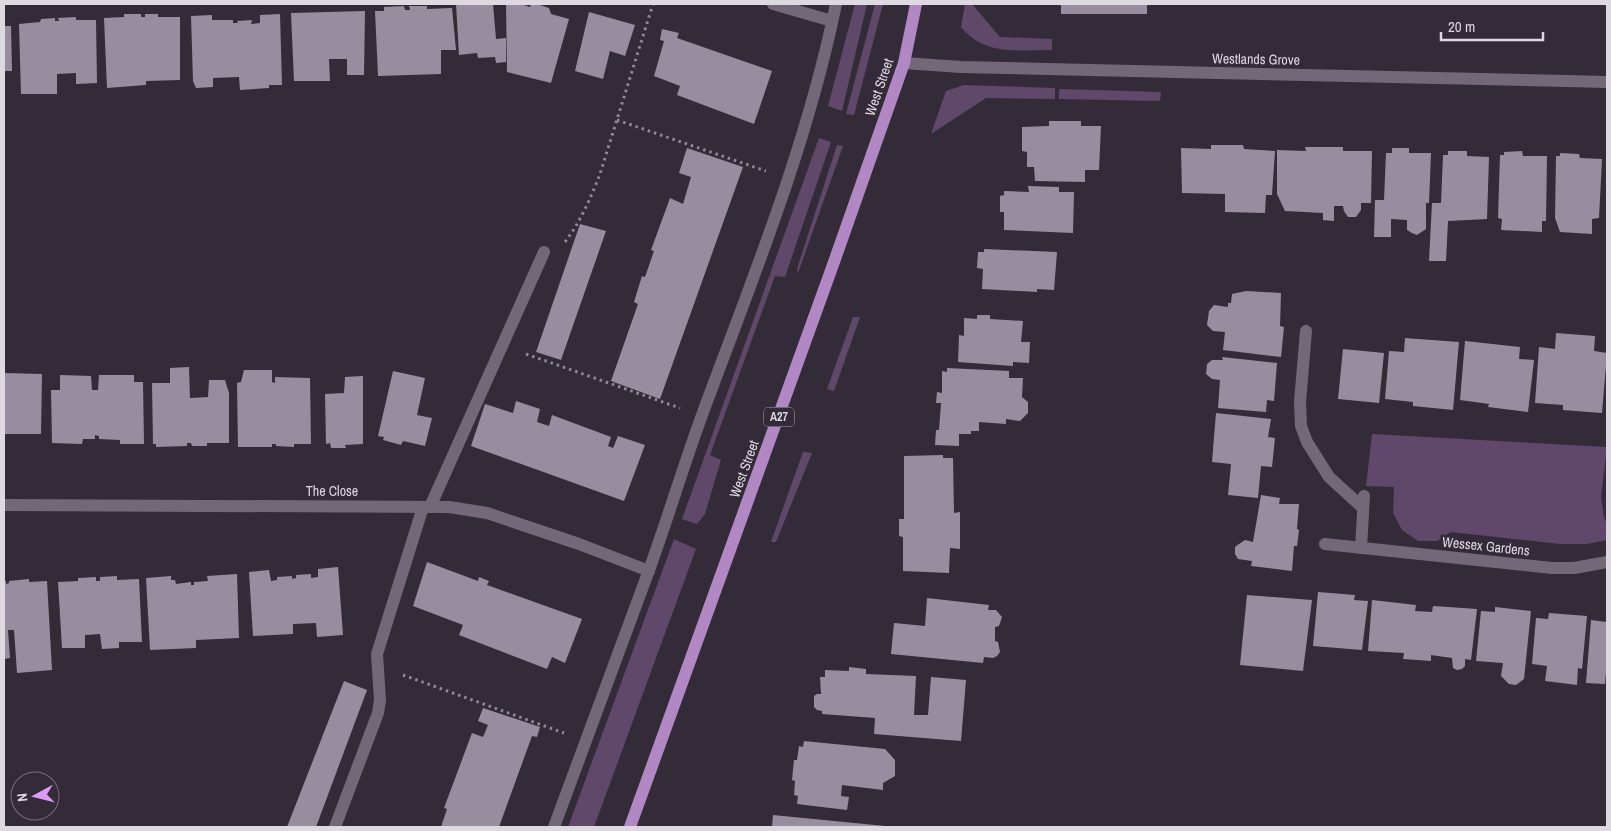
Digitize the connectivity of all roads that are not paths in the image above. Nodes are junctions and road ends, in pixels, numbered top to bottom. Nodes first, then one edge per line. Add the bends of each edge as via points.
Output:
1 (773, 4) edge
2 (836, 4) edge
3 (916, 4) edge
4 (832, 21) junction
5 (904, 63) junction
6 (1607, 82) edge
7 (544, 252) road end
8 (1306, 331) dead end
9 (4, 505) edge
10 (427, 507) junction
11 (1326, 544) dead end
12 (1361, 548) junction
13 (1607, 562) edge
14 (649, 571) junction
15 (335, 827) edge
16 (554, 827) edge
17 (630, 827) edge

1 - 4 street
2 - 4 street
3 - 5 main road, West Street / A27
4 - 14 street via 805,129
5 - 6 street, Westlands Grove via 961,68
5 - 17 main road, West Street / A27
7 - 10 street
8 - 12 street via 1301,426 1329,477 1364,502
9 - 10 street, The Close
10 - 14 street, The Close via 487,513
10 - 15 street via 377,654 378,713
11 - 12 street, Wessex Gardens
12 - 13 street, Wessex Gardens via 1552,568
14 - 16 street

